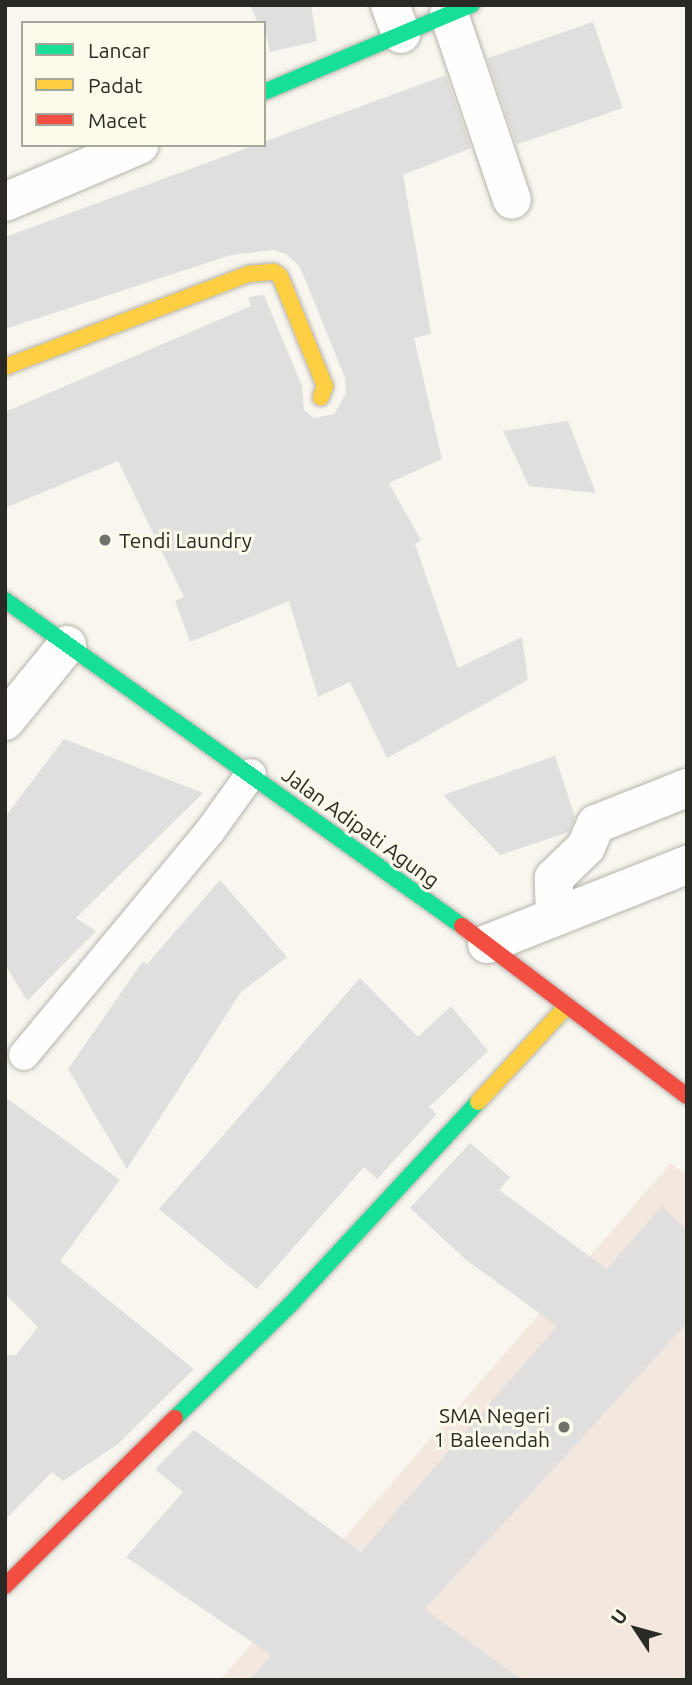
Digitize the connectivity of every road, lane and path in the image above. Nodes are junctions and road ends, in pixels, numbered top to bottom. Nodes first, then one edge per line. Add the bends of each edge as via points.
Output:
1 (460, 10) edge
2 (396, 19) edge
3 (266, 91) edge
4 (134, 147) edge
5 (512, 200) dead end
6 (5, 202) edge
7 (5, 367) edge
8 (316, 403) dead end
9 (5, 600) edge
10 (67, 645) junction
11 (5, 721) edge
12 (251, 774) junction
13 (687, 788) edge
14 (687, 865) edge
15 (555, 916) junction
16 (487, 944) junction
17 (567, 1006) junction
18 (24, 1055) dead end
19 (687, 1096) edge
20 (5, 1586) edge

1 - 2 street
1 - 5 street
2 - 3 street
4 - 6 street
7 - 8 street via 249,274 274,272 280,275 325,386
9 - 10 street, Jalan Adipati Agung
10 - 11 street
10 - 12 street, Jalan Adipati Agung
12 - 16 street, Jalan Adipati Agung
12 - 18 lane via 210,831
13 - 15 street via 596,824 586,847 554,878
14 - 15 street
15 - 16 street
16 - 17 street, Jalan Adipati Agung
17 - 19 street, Jalan Adipati Agung
17 - 20 street via 290,1306

